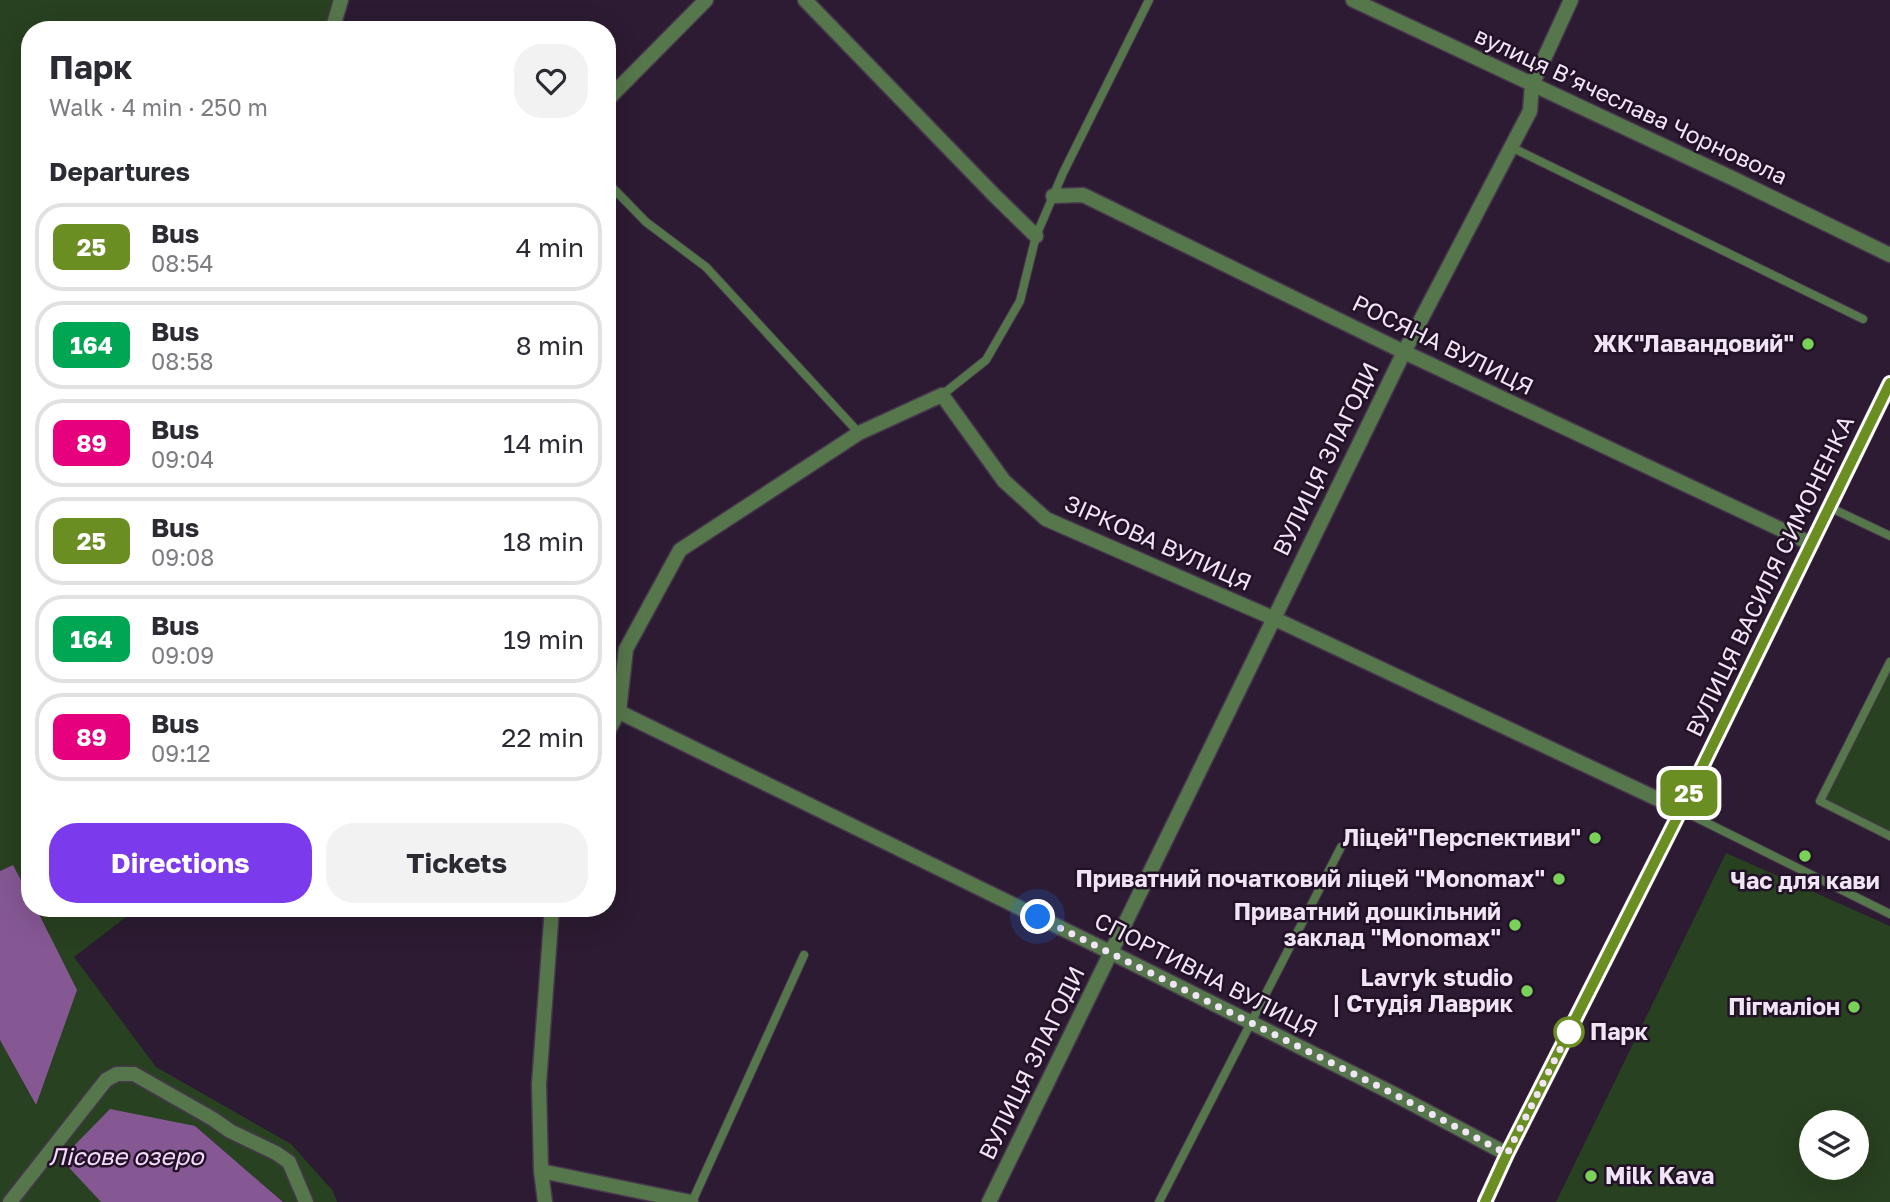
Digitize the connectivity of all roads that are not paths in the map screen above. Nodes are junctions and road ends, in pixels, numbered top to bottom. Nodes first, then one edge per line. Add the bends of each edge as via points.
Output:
1 (341, 0) edge
2 (706, 0) edge
3 (806, 0) edge
4 (1149, 0) edge
5 (1353, 0) edge
6 (1571, 0) edge
7 (335, 21) edge
8 (1532, 85) junction
9 (616, 91) edge
10 (1511, 147) junction
11 (616, 191) edge
12 (1053, 196) junction
13 (1036, 236) junction
14 (1890, 255) edge
15 (1863, 319) dead end
16 (1404, 352) junction
17 (1890, 383) edge
18 (942, 395) junction
19 (859, 433) junction
20 (1829, 507) junction
21 (1890, 536) edge
22 (1812, 544) junction
23 (1273, 618) junction
24 (1890, 662) edge
25 (616, 695) edge
26 (616, 710) edge
27 (1681, 810) junction
28 (1890, 836) edge
29 (1341, 847) dead end
30 (1890, 914) edge
31 (551, 917) edge
32 (1112, 953) junction
33 (804, 955) dead end
34 (1250, 1023) junction
35 (1507, 1154) junction
36 (541, 1171) junction
37 (9, 1202) edge
38 (306, 1202) edge
39 (545, 1202) edge
40 (691, 1202) edge
41 (989, 1202) edge
42 (1159, 1202) edge
43 (1485, 1202) edge

1 - 7 street
2 - 9 street
3 - 13 street
4 - 12 lane
5 - 8 street, вулиця Вʼячеслава Чорновола
6 - 8 street, ВУЛИЦЯ ЗЛАГОДИ
8 - 10 street, ВУЛИЦЯ ЗЛАГОДИ via 1530,111
8 - 14 street, вулиця Вʼячеслава Чорновола
10 - 15 lane
10 - 16 street, ВУЛИЦЯ ЗЛАГОДИ
11 - 19 lane via 646,222 706,267
12 - 13 lane
12 - 16 street, РОСЯНА ВУЛИЦЯ via 1083,195
13 - 18 lane via 1020,301 986,360
16 - 22 street, РОСЯНА ВУЛИЦЯ
16 - 23 street, ВУЛИЦЯ ЗЛАГОДИ
17 - 20 street, ВУЛИЦЯ ВАСИЛЯ СИМОНЕНКА
18 - 19 street
18 - 23 street, ЗІРКОВА ВУЛИЦЯ via 1004,481 1046,519
19 - 25 street via 680,550 626,649
20 - 21 lane
20 - 22 street, ВУЛИЦЯ ВАСИЛЯ СИМОНЕНКА
22 - 27 street, ВУЛИЦЯ ВАСИЛЯ СИМОНЕНКА
23 - 27 street, ЗІРКОВА ВУЛИЦЯ
23 - 32 street, ВУЛИЦЯ ЗЛАГОДИ
24 - 28 lane via 1820,801
26 - 32 street, СПОРТИВНА ВУЛИЦЯ
27 - 30 lane
27 - 35 street, ВУЛИЦЯ ВАСИЛЯ СИМОНЕНКА
29 - 34 lane
31 - 36 street via 539,1084
32 - 34 street, СПОРТИВНА ВУЛИЦЯ
32 - 41 street, ВУЛИЦЯ ЗЛАГОДИ
33 - 40 lane
34 - 35 street, СПОРТИВНА ВУЛИЦЯ
34 - 42 lane
35 - 43 street, ВУЛИЦЯ ВАСИЛЯ СИМОНЕНКА
36 - 39 street
36 - 40 street
37 - 38 street via 106,1080 117,1074 134,1074 289,1162

